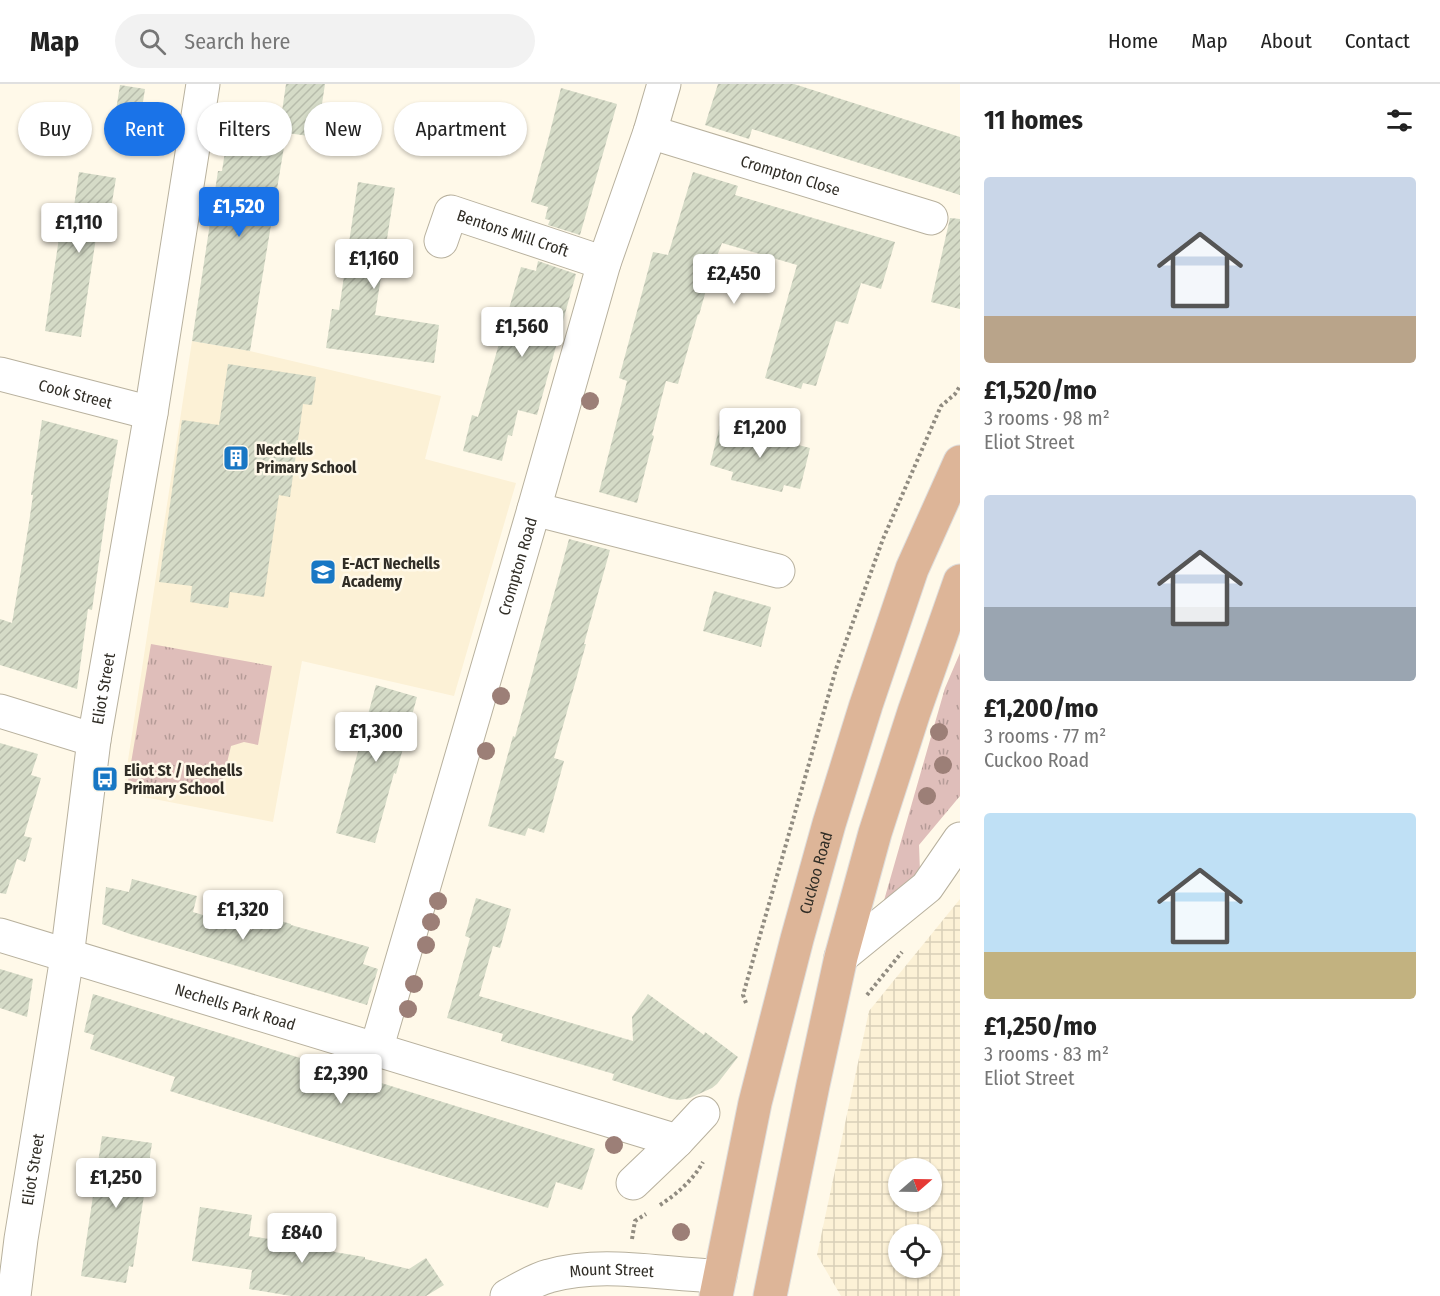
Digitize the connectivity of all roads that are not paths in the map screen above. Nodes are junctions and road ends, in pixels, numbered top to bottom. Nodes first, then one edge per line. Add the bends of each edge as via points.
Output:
1 (203, 84) edge
2 (664, 84) edge
3 (650, 132) junction
4 (931, 218) dead end
5 (441, 241) dead end
6 (604, 264) junction
7 (0, 374) edge
8 (151, 413) junction
9 (960, 462) edge
10 (534, 509) junction
11 (778, 571) dead end
12 (960, 581) edge
13 (0, 711) edge
14 (94, 740) junction
15 (960, 839) edge
16 (0, 935) edge
17 (67, 957) junction
18 (841, 957) junction
19 (376, 1050) junction
20 (703, 1113) dead end
21 (677, 1141) junction
22 (633, 1183) dead end
23 (718, 1286) edge
24 (14, 1296) edge
25 (507, 1296) edge
26 (770, 1296) edge

1 - 8 street, Eliot Street
2 - 3 street, Crompton Road
3 - 4 street, Crompton Close
3 - 6 street, Crompton Road
5 - 6 street, Bentons Mill Croft via 451,212
6 - 10 street, Crompton Road
7 - 8 street, Cook Street
8 - 14 street, Eliot Street
9 - 23 main road, Cuckoo Road via 912,569 829,824 755,1103
10 - 11 street
10 - 19 street, Crompton Road
12 - 18 main road via 875,833
13 - 14 street
14 - 17 street, Eliot Street
15 - 18 street via 927,886
16 - 17 street, Nechells Park Road
17 - 19 street, Nechells Park Road
17 - 24 street, Eliot Street
18 - 26 main road
19 - 21 street, Nechells Park Road
20 - 21 street
21 - 22 street
23 - 25 street, Mount Street via 627,1269 586,1269 546,1277

